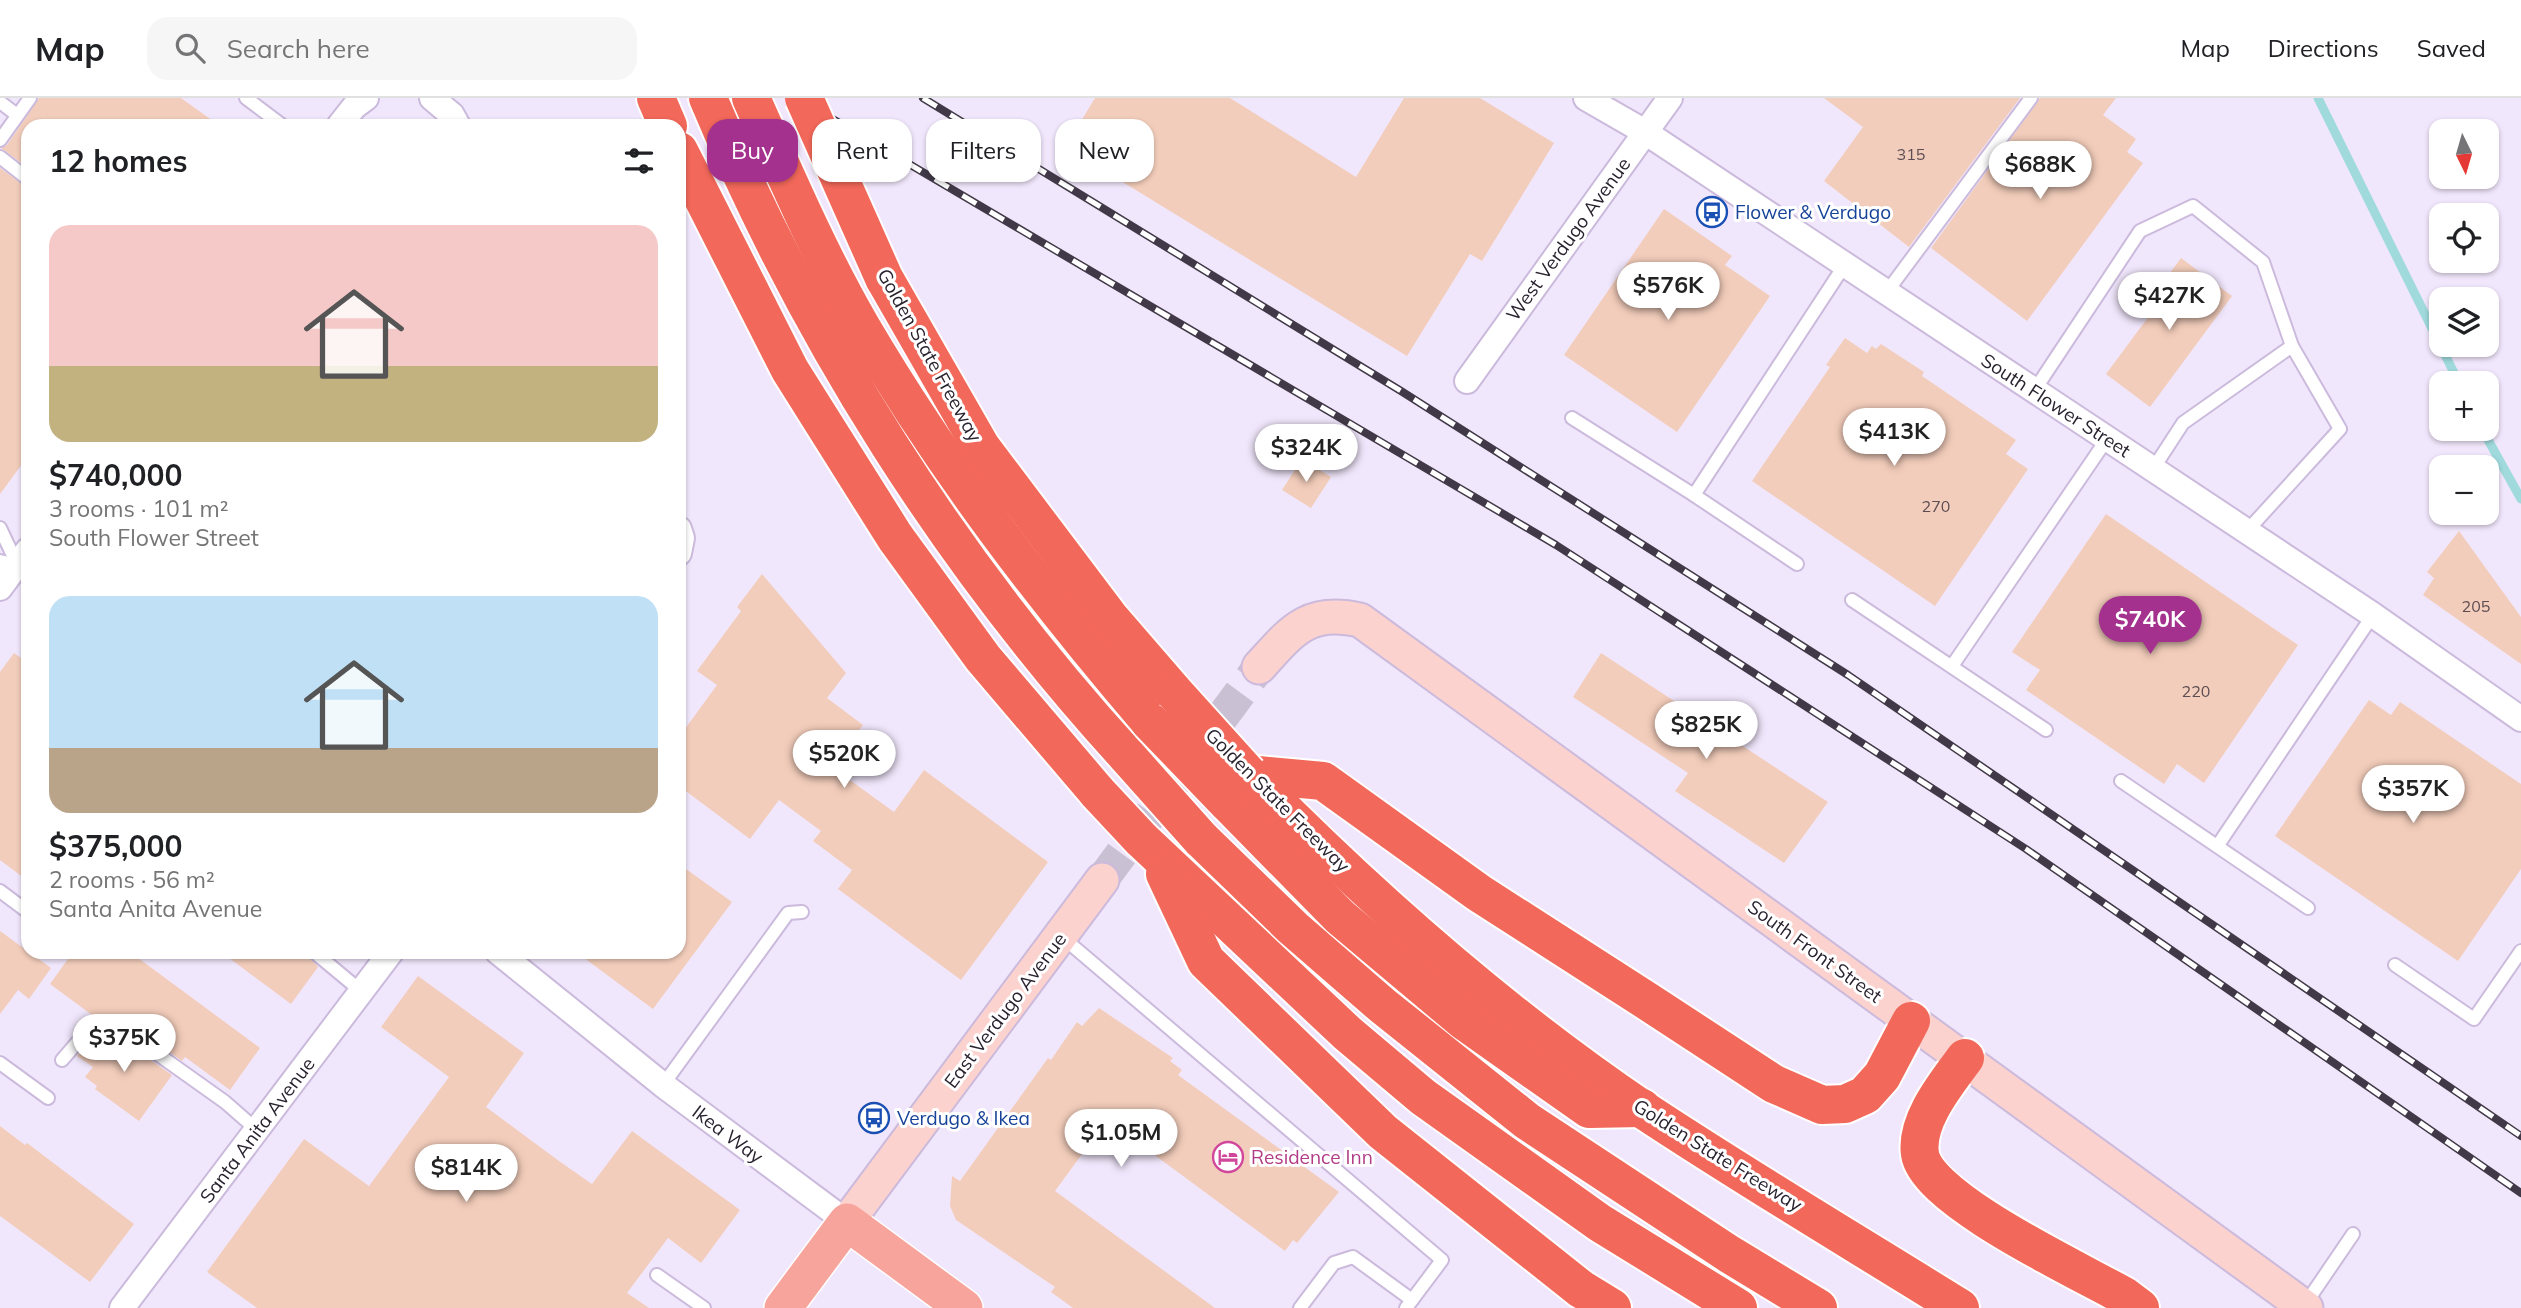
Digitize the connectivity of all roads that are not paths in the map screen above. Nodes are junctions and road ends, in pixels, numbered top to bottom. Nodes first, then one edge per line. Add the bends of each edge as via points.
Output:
1 (30, 98) edge
2 (246, 98) edge
3 (366, 98) edge
4 (432, 98) edge
5 (656, 98) edge
6 (708, 98) edge
7 (751, 98) edge
8 (804, 98) edge
9 (1586, 98) edge
10 (1670, 98) edge
11 (2031, 98) edge
12 (0, 102) edge
13 (17, 115) junction
14 (274, 119) edge
15 (345, 119) edge
16 (454, 119) edge
17 (665, 119) edge
18 (1645, 132) junction
19 (0, 140) edge
20 (0, 157) edge
21 (686, 166) edge
22 (21, 173) edge
23 (1844, 265) junction
24 (1886, 293) junction
25 (2292, 346) junction
26 (1467, 381) dead end
27 (2034, 391) junction
28 (1572, 418) dead end
29 (2107, 439) junction
30 (2153, 469) junction
31 (1694, 495) junction
32 (0, 528) edge
33 (2247, 531) junction
34 (18, 562) edge
35 (1797, 564) dead end
36 (0, 588) edge
37 (1852, 600) dead end
38 (2373, 615) junction
39 (1952, 666) junction
40 (1259, 667) tunnel mouth
41 (2521, 719) edge
42 (2046, 730) dead end
43 (2121, 781) dead end
44 (1238, 788) junction
45 (2218, 845) junction
46 (1168, 872) junction
47 (1102, 880) tunnel mouth
48 (0, 891) edge
49 (21, 907) edge
50 (2308, 908) dead end
51 (802, 912) dead end
52 (1060, 936) junction
53 (2521, 951) edge
54 (322, 959) edge
55 (386, 959) edge
56 (507, 959) edge
57 (2395, 965) dead end
58 (361, 991) junction
59 (1911, 1021) junction
60 (1965, 1058) junction
61 (62, 1060) dead end
62 (0, 1063) edge
63 (663, 1084) junction
64 (48, 1098) dead end
65 (257, 1130) junction
66 (847, 1222) junction
67 (2353, 1234) dead end
68 (657, 1275) dead end
69 (1409, 1304) edge
70 (2305, 1307) edge
71 (122, 1308) edge
72 (704, 1308) edge
73 (783, 1308) edge
74 (964, 1308) edge
75 (1300, 1308) edge
76 (1612, 1308) edge
77 (1738, 1308) edge
78 (1818, 1308) edge
79 (1960, 1308) edge
80 (2140, 1308) edge

1 - 13 lane
2 - 14 lane
3 - 15 street
4 - 16 street
5 - 17 highway
6 - 78 highway, bridge via 798,292 877,427 966,559 1074,699 1200,839 1363,989 1527,1121
7 - 44 highway, bridge via 813,237 862,328 978,509 1062,619 1150,722
8 - 44 highway, Golden State Freeway, bridge via 884,278 981,447 1110,618 1174,692
9 - 18 street, South Flower Street
10 - 18 street, West Verdugo Avenue
11 - 24 lane
12 - 13 lane
13 - 19 lane
18 - 23 street, South Flower Street
18 - 26 street, West Verdugo Avenue
20 - 22 lane
21 - 46 highway, bridge via 790,370 895,537 983,658
23 - 24 street, South Flower Street
23 - 31 lane
24 - 27 street, South Flower Street
25 - 27 lane via 2263,262 2193,206 2140,231
25 - 30 lane via 2183,423
25 - 33 lane via 2340,429
27 - 29 street, South Flower Street
28 - 31 lane
29 - 30 street, South Flower Street
29 - 39 lane
30 - 33 street, South Flower Street
31 - 35 lane
32 - 34 lane
33 - 38 street, South Flower Street
34 - 36 street
37 - 39 lane
38 - 41 street, South Flower Street
38 - 45 lane
39 - 42 lane
40 - 59 main road, South Front Street via 1296,627 1340,615 1360,620
43 - 45 lane
44 - 59 highway via 1323,781 1479,893 1774,1084 1822,1105 1845,1104 1865,1095 1882,1076
44 - 79 highway, Golden State Freeway via 1508,1010 1642,1108
45 - 50 lane
46 - 76 highway via 1206,961 1363,1113 1581,1289
46 - 77 highway via 1423,1097 1601,1223
47 - 52 main road, East Verdugo Avenue
48 - 49 lane
51 - 63 lane via 788,913
52 - 66 main road, East Verdugo Avenue
52 - 69 lane via 1442,1260
53 - 57 lane via 2474,1019
54 - 58 lane
55 - 58 street, Santa Anita Avenue
56 - 63 street, Ikea Way
58 - 65 street, Santa Anita Avenue
59 - 60 main road, South Front Street
60 - 70 main road, South Front Street
60 - 80 highway via 1922,1128 1920,1154 1931,1177 1963,1206
61 - 65 lane via 94,1023 135,1038
62 - 64 lane
63 - 66 street, Ikea Way
65 - 71 street, Santa Anita Avenue
66 - 73 main road, East Verdugo Avenue
66 - 74 main road, Ikea Way
67 - 70 lane
68 - 72 lane
69 - 75 lane via 1353,1256 1335,1263

